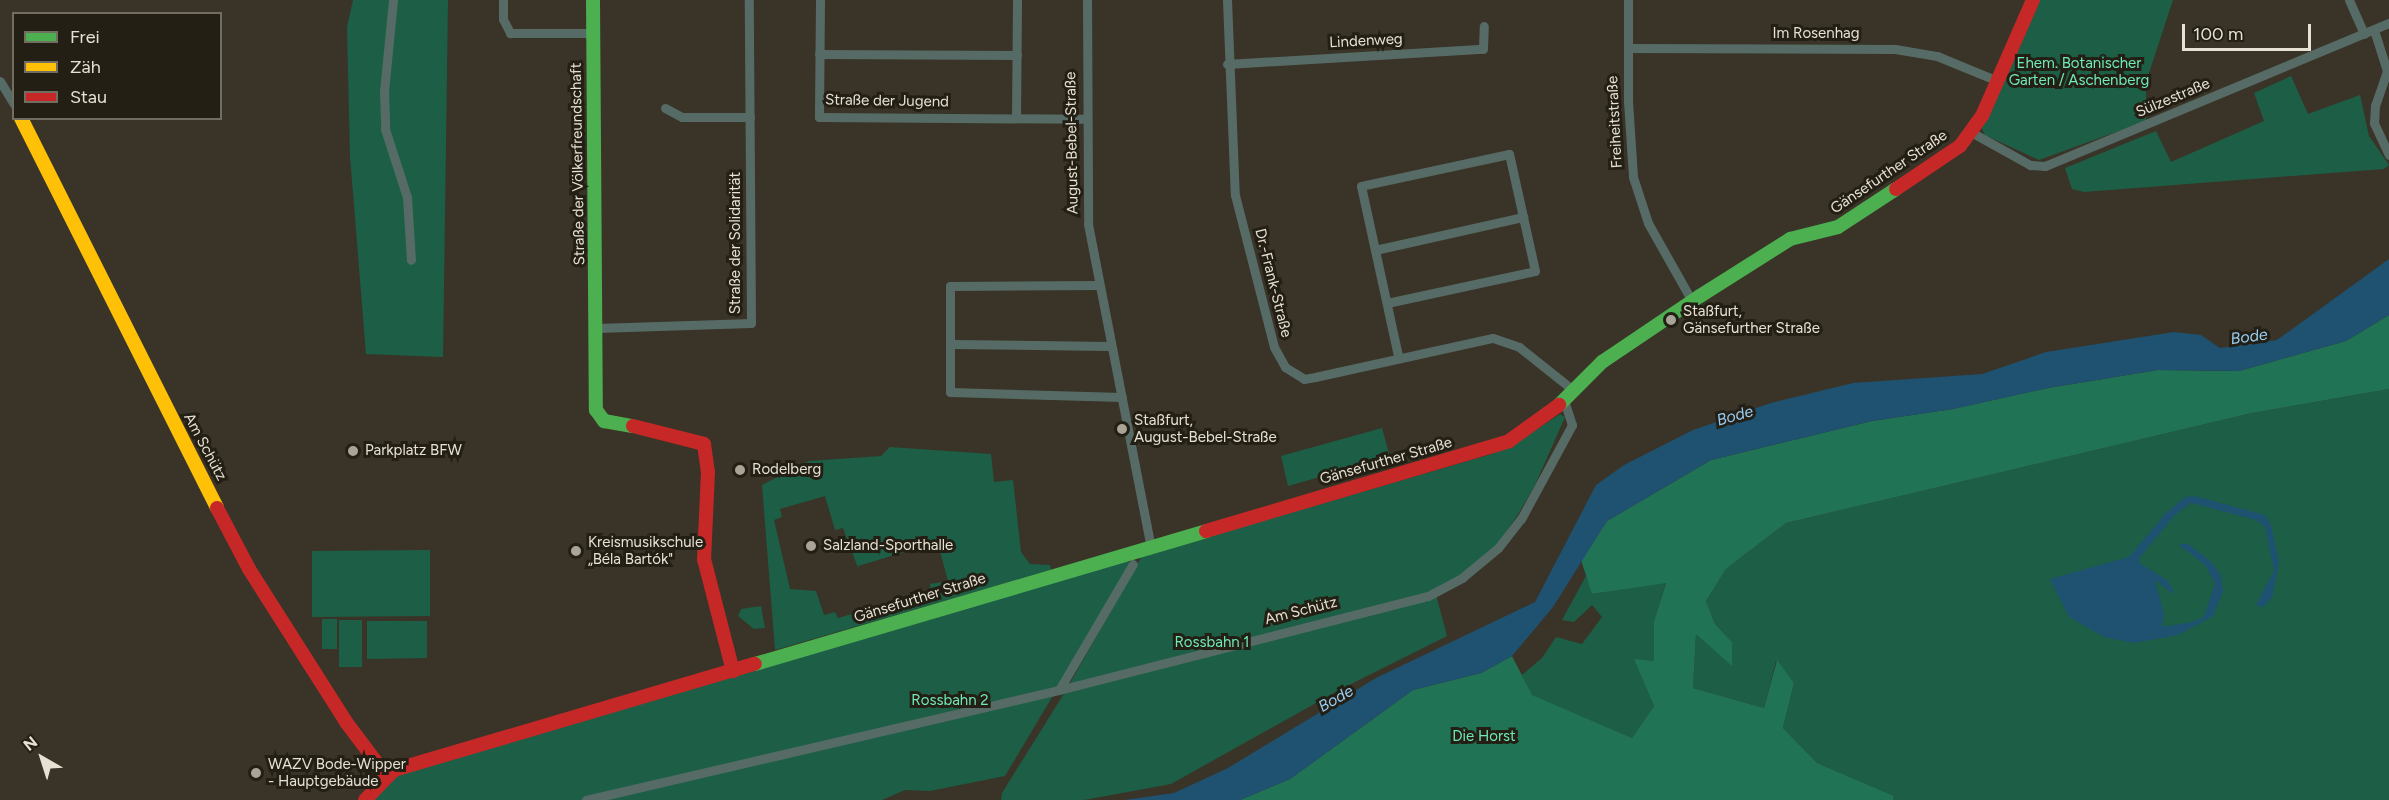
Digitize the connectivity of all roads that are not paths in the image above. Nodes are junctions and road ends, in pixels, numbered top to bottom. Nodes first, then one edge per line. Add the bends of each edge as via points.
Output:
1 (393, 0) edge
2 (503, 0) edge
3 (593, 0) edge
4 (749, 0) edge
5 (820, 0) edge
6 (1017, 0) edge
7 (1087, 0) edge
8 (1227, 0) edge
9 (1628, 0) edge
10 (2033, 0) edge
11 (2349, 0) edge
12 (2389, 23) edge
13 (1484, 26) dead end
14 (2374, 30) junction
15 (593, 33) junction
16 (2364, 34) junction
17 (1628, 48) junction
18 (819, 54) junction
19 (1017, 55) junction
20 (1227, 64) junction
21 (0, 81) edge
22 (1998, 81) junction
23 (12, 101) edge
24 (665, 108) dead end
25 (750, 117) junction
26 (1016, 118) junction
27 (1086, 119) junction
28 (22, 120) edge
29 (1971, 132) junction
30 (2389, 155) edge
31 (1523, 217) junction
32 (1375, 250) junction
33 (411, 260) dead end
34 (1099, 285) junction
35 (1692, 301) junction
36 (1387, 303) junction
37 (597, 328) junction
38 (951, 344) junction
39 (1110, 346) junction
40 (1398, 356) junction
41 (1569, 395) junction
42 (1122, 397) junction
43 (1151, 547) junction
44 (1133, 564) dead end
45 (733, 671) junction
46 (1059, 690) junction
47 (386, 775) junction
48 (365, 800) edge
49 (586, 800) edge

1 - 33 street via 385,129 408,197
2 - 15 street via 503,19 510,33
3 - 15 street, Straße der Völkerfreundschaft
4 - 25 street, Straße der Solidarität
5 - 18 street, Straße der Jugend
6 - 19 street
7 - 27 street, August-Bebel-Straße
8 - 20 street, Dr.-Frank-Straße
9 - 17 street, Freiheitstraße
10 - 22 street, Gänsefurther Straße
11 - 16 street
12 - 14 street, Sülzestraße
13 - 20 street, Lindenweg via 1483,49
14 - 16 street, Sülzestraße
14 - 30 street via 2387,72 2375,105 2374,123
15 - 37 street, Straße der Völkerfreundschaft
16 - 29 street, Sülzestraße via 2045,166 2030,165
17 - 22 street, Im Rosenhag via 1895,49 1937,56
17 - 35 street, Freiheitstraße via 1633,177 1648,223
18 - 19 street
18 - 26 street, Straße der Jugend via 819,117
19 - 26 street
20 - 40 street, Dr.-Frank-Straße via 1235,195 1279,358 1304,379
21 - 23 street
22 - 29 street, Gänsefurther Straße
24 - 25 street via 682,117
25 - 37 street, Straße der Solidarität via 751,323
26 - 27 street, Straße der Jugend
27 - 34 street, August-Bebel-Straße via 1088,224
28 - 47 street, Am Schütz via 126,333 249,569 346,722
29 - 35 street, Gänsefurther Straße via 1942,160 1838,227 1790,239
31 - 32 street
31 - 32 street via 1509,153 1361,186
31 - 36 street via 1534,271
32 - 36 street
34 - 38 street via 950,286
34 - 39 street, August-Bebel-Straße
35 - 41 street, Gänsefurther Straße via 1602,362
36 - 40 street
37 - 45 street via 599,416 604,421 675,434 704,444 708,472 704,560
38 - 39 street
38 - 42 street via 950,392
39 - 42 street, August-Bebel-Straße
40 - 41 street, Dr.-Frank-Straße via 1485,338 1504,339
41 - 43 street, Gänsefurther Straße via 1527,430 1489,448
41 - 46 street, Am Schütz via 1572,424 1521,519 1498,548 1463,577 1428,596
42 - 43 street, August-Bebel-Straße
43 - 45 street, Gänsefurther Straße
44 - 46 street
45 - 47 street, Gänsefurther Straße
46 - 49 street, Am Schütz
47 - 48 street

